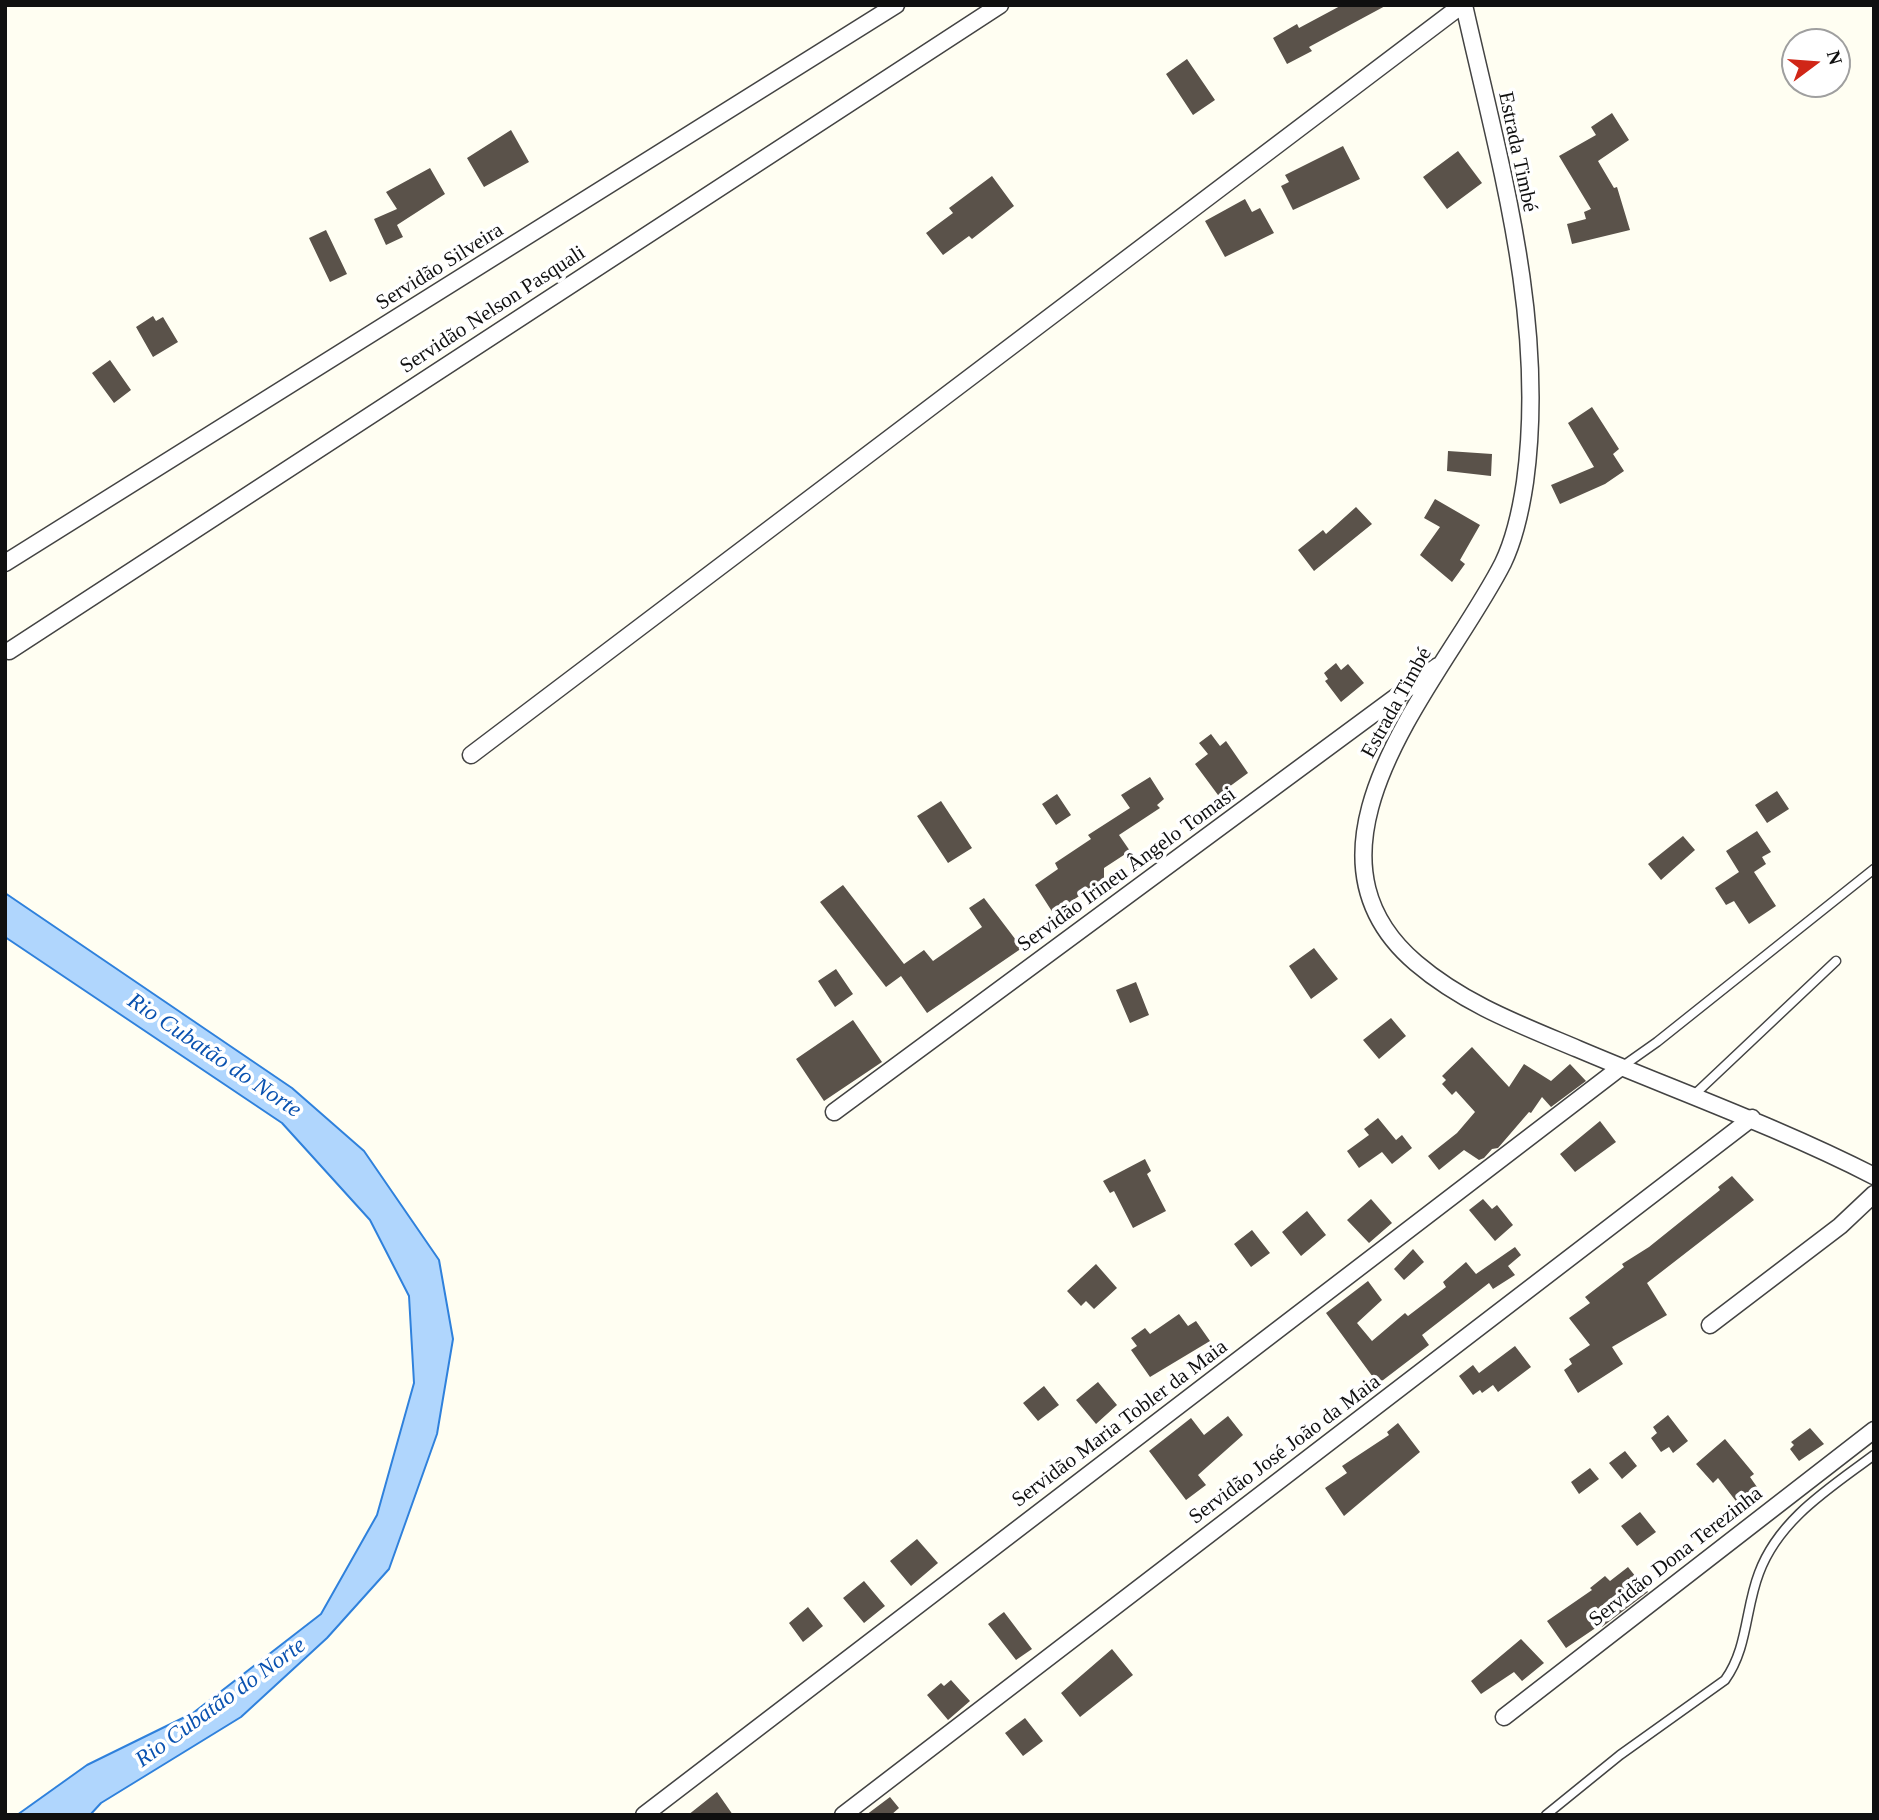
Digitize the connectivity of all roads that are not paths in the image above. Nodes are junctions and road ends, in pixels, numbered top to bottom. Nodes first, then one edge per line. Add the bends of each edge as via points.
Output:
1 (896, 5) edge
2 (1000, 5) edge
3 (1463, 5) edge
4 (5, 563) edge
5 (9, 651) dead end
6 (1444, 662) junction
7 (471, 755) dead end
8 (1874, 869) edge
9 (1836, 961) dead end
10 (1621, 1067) junction
11 (1694, 1096) junction
12 (834, 1112) dead end
13 (1752, 1118) junction
14 (1874, 1177) edge
15 (1874, 1194) edge
16 (1710, 1325) dead end
17 (1874, 1430) edge
18 (1874, 1455) edge
19 (1504, 1717) dead end
20 (644, 1815) edge
21 (843, 1815) edge
22 (1546, 1815) edge

1 - 4 street, Servidão Silveira
2 - 5 street, Servidão Nelson Pasquali
3 - 6 street, Estrada Timbé via 1521,274 1531,341 1532,407 1517,526 1503,562
3 - 7 street
6 - 10 street, Estrada Timbé via 1390,751 1372,796 1363,845 1367,894 1385,931 1414,962 1458,995
6 - 12 street, Servidão Irineu Ângelo Tomasi
8 - 10 lane
9 - 11 lane
10 - 11 street, Estrada Timbé
10 - 20 street, Servidão Maria Tobler da Maia
11 - 13 street, Estrada Timbé
13 - 14 street, Estrada Timbé
13 - 21 street, Servidão José João da Maia
15 - 16 street via 1840,1226
17 - 19 street, Servidão Dona Terezinha
18 - 22 lane via 1802,1510 1775,1543 1759,1573 1736,1665 1725,1680

